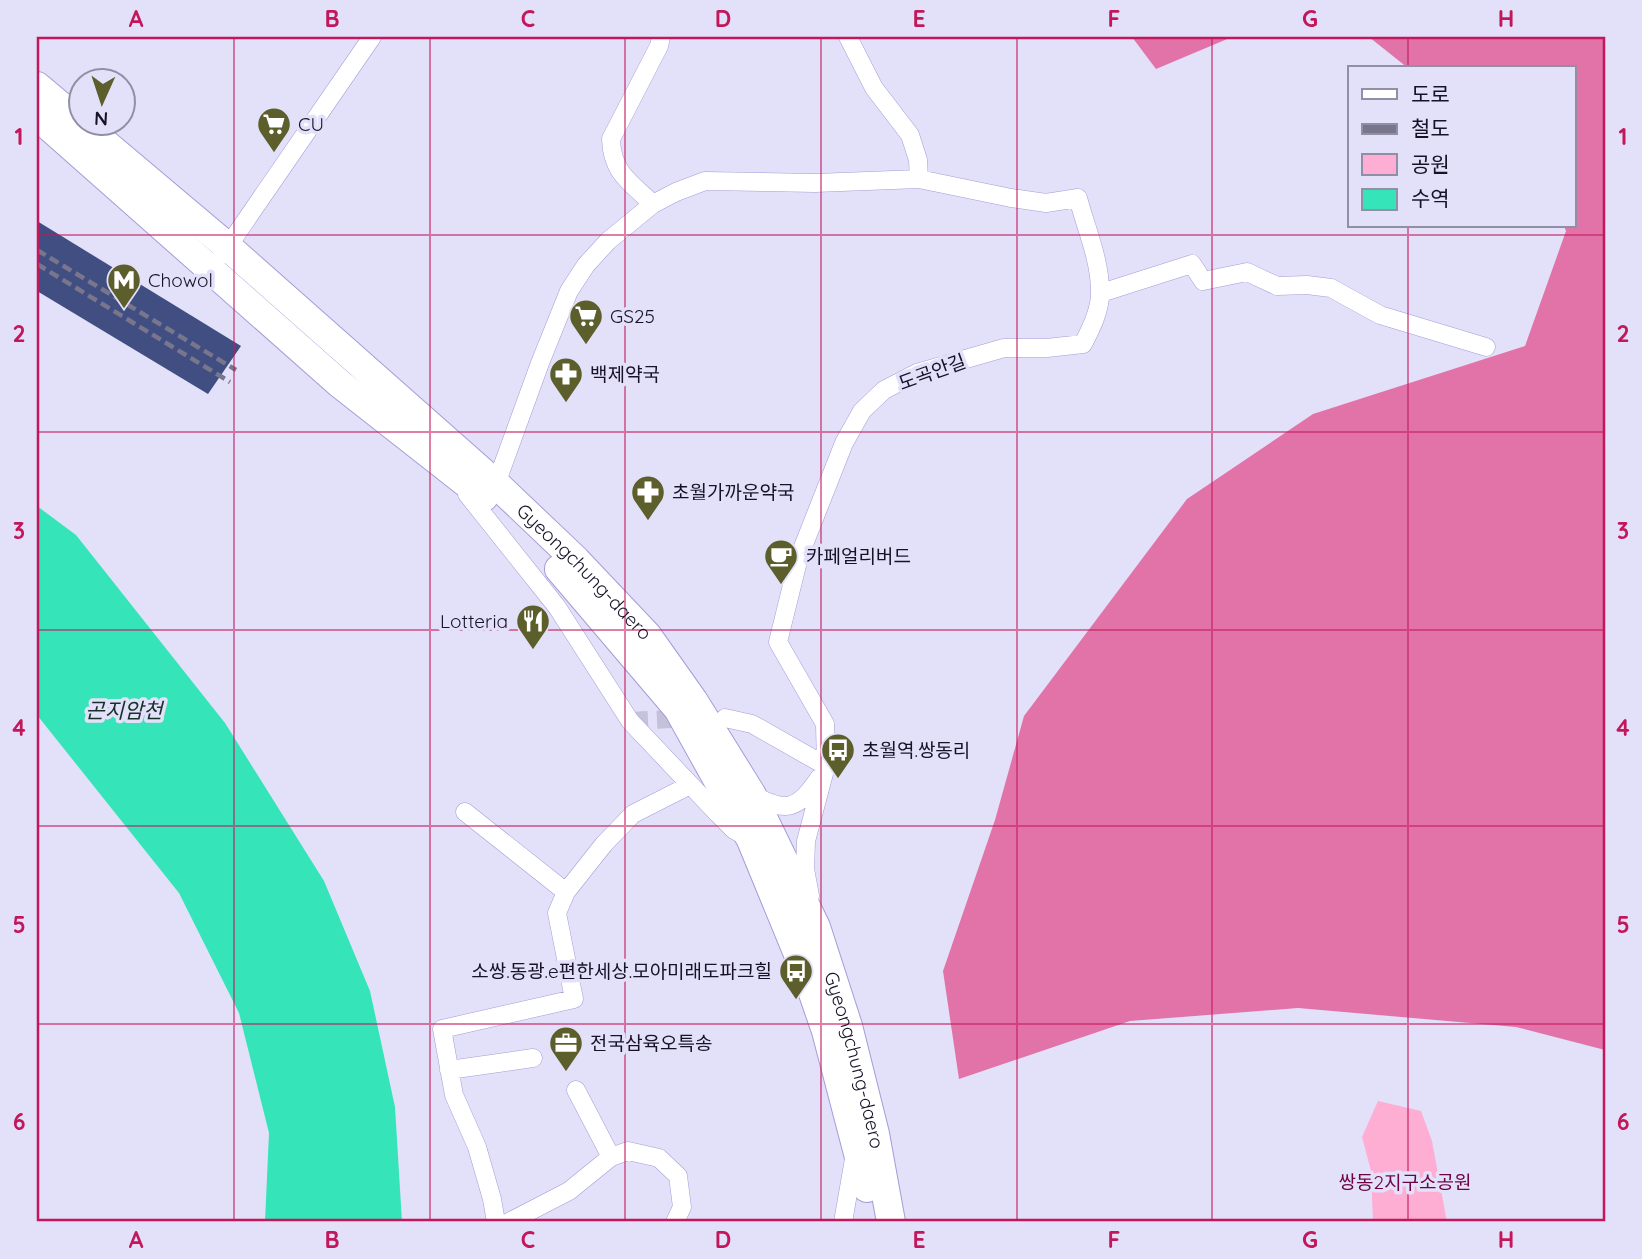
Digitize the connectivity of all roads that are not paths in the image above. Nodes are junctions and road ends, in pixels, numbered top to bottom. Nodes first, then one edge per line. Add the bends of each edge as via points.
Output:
1 (372, 37) edge
2 (661, 37) edge
3 (848, 37) edge
4 (37, 86) edge
5 (37, 116) edge
6 (919, 179) junction
7 (653, 204) junction
8 (220, 258) junction
9 (1101, 293) junction
10 (243, 297) junction
11 (307, 318) junction
12 (1486, 348) dead end
13 (431, 456) junction
14 (496, 484) junction
15 (725, 718) dead end
16 (826, 766) junction
17 (690, 785) junction
18 (752, 795) junction
19 (465, 812) dead end
20 (751, 840) junction
21 (566, 892) junction
22 (816, 927) junction
23 (533, 1058) dead end
24 (449, 1070) junction
25 (576, 1090) dead end
26 (855, 1138) junction
27 (611, 1157) junction
28 (496, 1222) edge
29 (509, 1222) edge
30 (675, 1222) edge
31 (843, 1222) edge
32 (873, 1222) edge
33 (891, 1222) edge

1 - 8 street
2 - 7 street via 611,139 617,169
3 - 6 street via 874,88 910,135
4 - 8 main road, Gyeongchung-daero
5 - 8 main road, Gyeongchung-daero
6 - 7 street via 705,181
6 - 9 street, 도곡안길 via 1046,203 1078,198
7 - 14 street via 608,241 569,291
8 - 10 main road, Gyeongchung-daero
8 - 11 main road, Gyeongchung-daero
9 - 12 street via 1192,264 1203,281 1247,272 1278,286 1331,288 1380,315
9 - 16 street, 도곡안길 via 1083,344 1004,348 917,373 884,390 862,411 844,443 799,557 778,642 825,724
10 - 11 main road via 255,293 285,315
10 - 13 main road, Gyeongchung-daero via 340,384
11 - 14 main road, Gyeongchung-daero
13 - 17 street via 482,511 557,607 630,722
13 - 20 main road, Gyeongchung-daero via 491,503 564,573 634,655 678,709
14 - 18 main road, Gyeongchung-daero via 576,559 647,635
15 - 16 street via 752,724
16 - 18 street via 807,795 793,805 773,806
16 - 22 street, 도곡안길 via 806,841 805,869
17 - 20 street via 734,830
17 - 21 street via 633,814
18 - 22 main road, Gyeongchung-daero
19 - 21 street
20 - 26 main road, Gyeongchung-daero via 807,976
21 - 24 street via 557,913 574,999 442,1028
22 - 33 main road, Gyeongchung-daero via 848,1026
23 - 24 street
24 - 28 street via 454,1095 477,1147
25 - 27 street
26 - 31 street
26 - 32 main road, Gyeongchung-daero
27 - 29 street via 569,1191
27 - 30 street via 628,1151 659,1158 678,1176 682,1207

